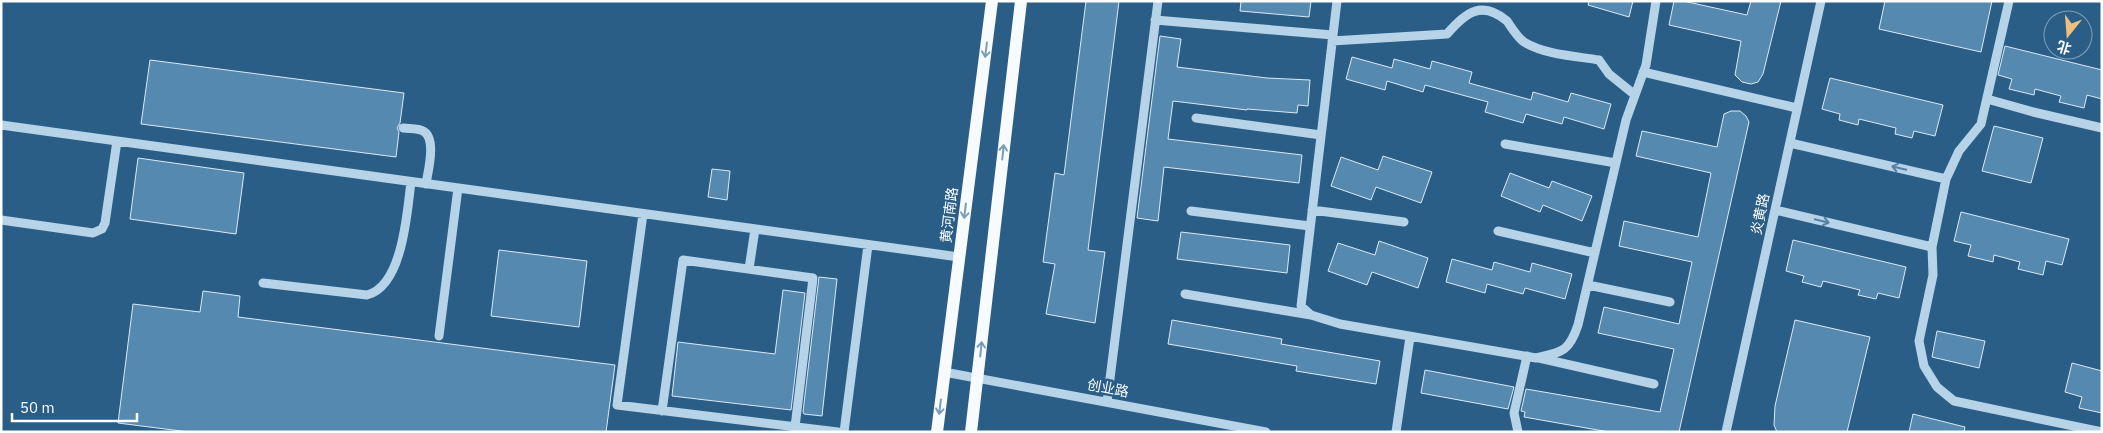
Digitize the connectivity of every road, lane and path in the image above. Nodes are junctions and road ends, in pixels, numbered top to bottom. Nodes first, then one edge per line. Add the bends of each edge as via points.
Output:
1 (992, 1) edge
2 (1021, 1) edge
3 (1158, 1) edge
4 (1337, 1) edge
5 (1656, 1) edge
6 (1820, 1) edge
7 (2009, 1) edge
8 (1155, 20) junction
9 (1333, 38) junction
10 (1643, 72) junction
11 (1635, 95) junction
12 (1987, 99) junction
13 (1797, 108) junction
14 (1196, 118) dead end
15 (1, 125) edge
16 (403, 128) dead end
17 (2102, 128) edge
18 (1321, 135) junction
19 (117, 141) junction
20 (1790, 143) junction
21 (1505, 144) dead end
22 (1616, 163) junction
23 (1946, 179) junction
24 (411, 182) junction
25 (426, 184) junction
26 (458, 188) junction
27 (1312, 210) junction
28 (1775, 210) junction
29 (1191, 211) dead end
30 (643, 214) junction
31 (1, 220) edge
32 (1404, 222) dead end
33 (1310, 226) junction
34 (755, 229) junction
35 (1498, 231) dead end
36 (868, 244) junction
37 (1932, 247) junction
38 (1595, 253) junction
39 (959, 257) junction
40 (750, 269) junction
41 (263, 283) dead end
42 (1588, 285) junction
43 (1184, 294) dead end
44 (1670, 302) dead end
45 (1311, 315) junction
46 (439, 336) dead end
47 (1410, 337) junction
48 (1531, 357) junction
49 (944, 372) junction
50 (978, 378) junction
51 (1654, 384) dead end
52 (1106, 402) junction
53 (662, 410) junction
54 (795, 426) junction
55 (838, 432) edge
56 (844, 432) edge
57 (937, 432) edge
58 (971, 432) edge
59 (1266, 432) edge
60 (1396, 432) edge
61 (1518, 432) edge
62 (1726, 432) edge
63 (2102, 432) edge

1 -> 39 main road, 黄河南路
50 -> 2 main road
3 - 8 street
4 - 9 street
5 - 10 street
6 - 13 street, 炎黄路
7 - 12 street
8 - 9 street
8 - 52 street
9 - 11 street via 1447,34 1464,14 1483,5 1500,12 1522,40 1539,49 1599,60 1609,74
9 - 18 street
10 - 11 street
10 - 13 street
11 - 22 street
12 - 17 street
12 - 23 street via 1982,124 1959,151
13 - 20 street, 炎黄路
14 - 18 street
15 - 19 street
16 - 25 street via 422,131 428,136 431,144
18 - 27 street
19 - 24 street
19 - 31 street via 102,229 93,233
23 -> 20 street
20 - 28 street, 炎黄路
21 - 22 street
22 - 38 street
23 - 37 street
24 - 25 street
24 - 41 street via 404,233 391,275 376,293 367,295
25 - 26 street
26 - 30 street
26 - 46 street
27 - 32 street
27 - 33 street
28 -> 37 street
28 - 62 street, 炎黄路
29 - 33 street
30 - 34 street
30 - 53 street via 617,405
33 - 45 street via 1301,306
34 - 36 street
34 - 40 street
35 - 38 street
36 - 39 street
36 - 56 street
37 - 63 street via 1933,274 1919,340 1924,366 1937,387 1954,401
38 - 42 street
39 - 49 main road, 黄河南路
40 - 53 street via 683,260
40 - 54 street via 813,278
42 - 44 street
42 - 48 street via 1572,344 1557,354
43 - 45 street
45 - 47 street
47 - 48 street
47 - 60 street
48 - 51 street
48 - 61 street via 1514,413
49 - 50 street, 创业路
49 -> 57 main road, 黄河南路
50 - 52 street, 创业路
50 - 58 main road
52 - 59 street, 创业路
53 - 54 street
54 - 55 street

